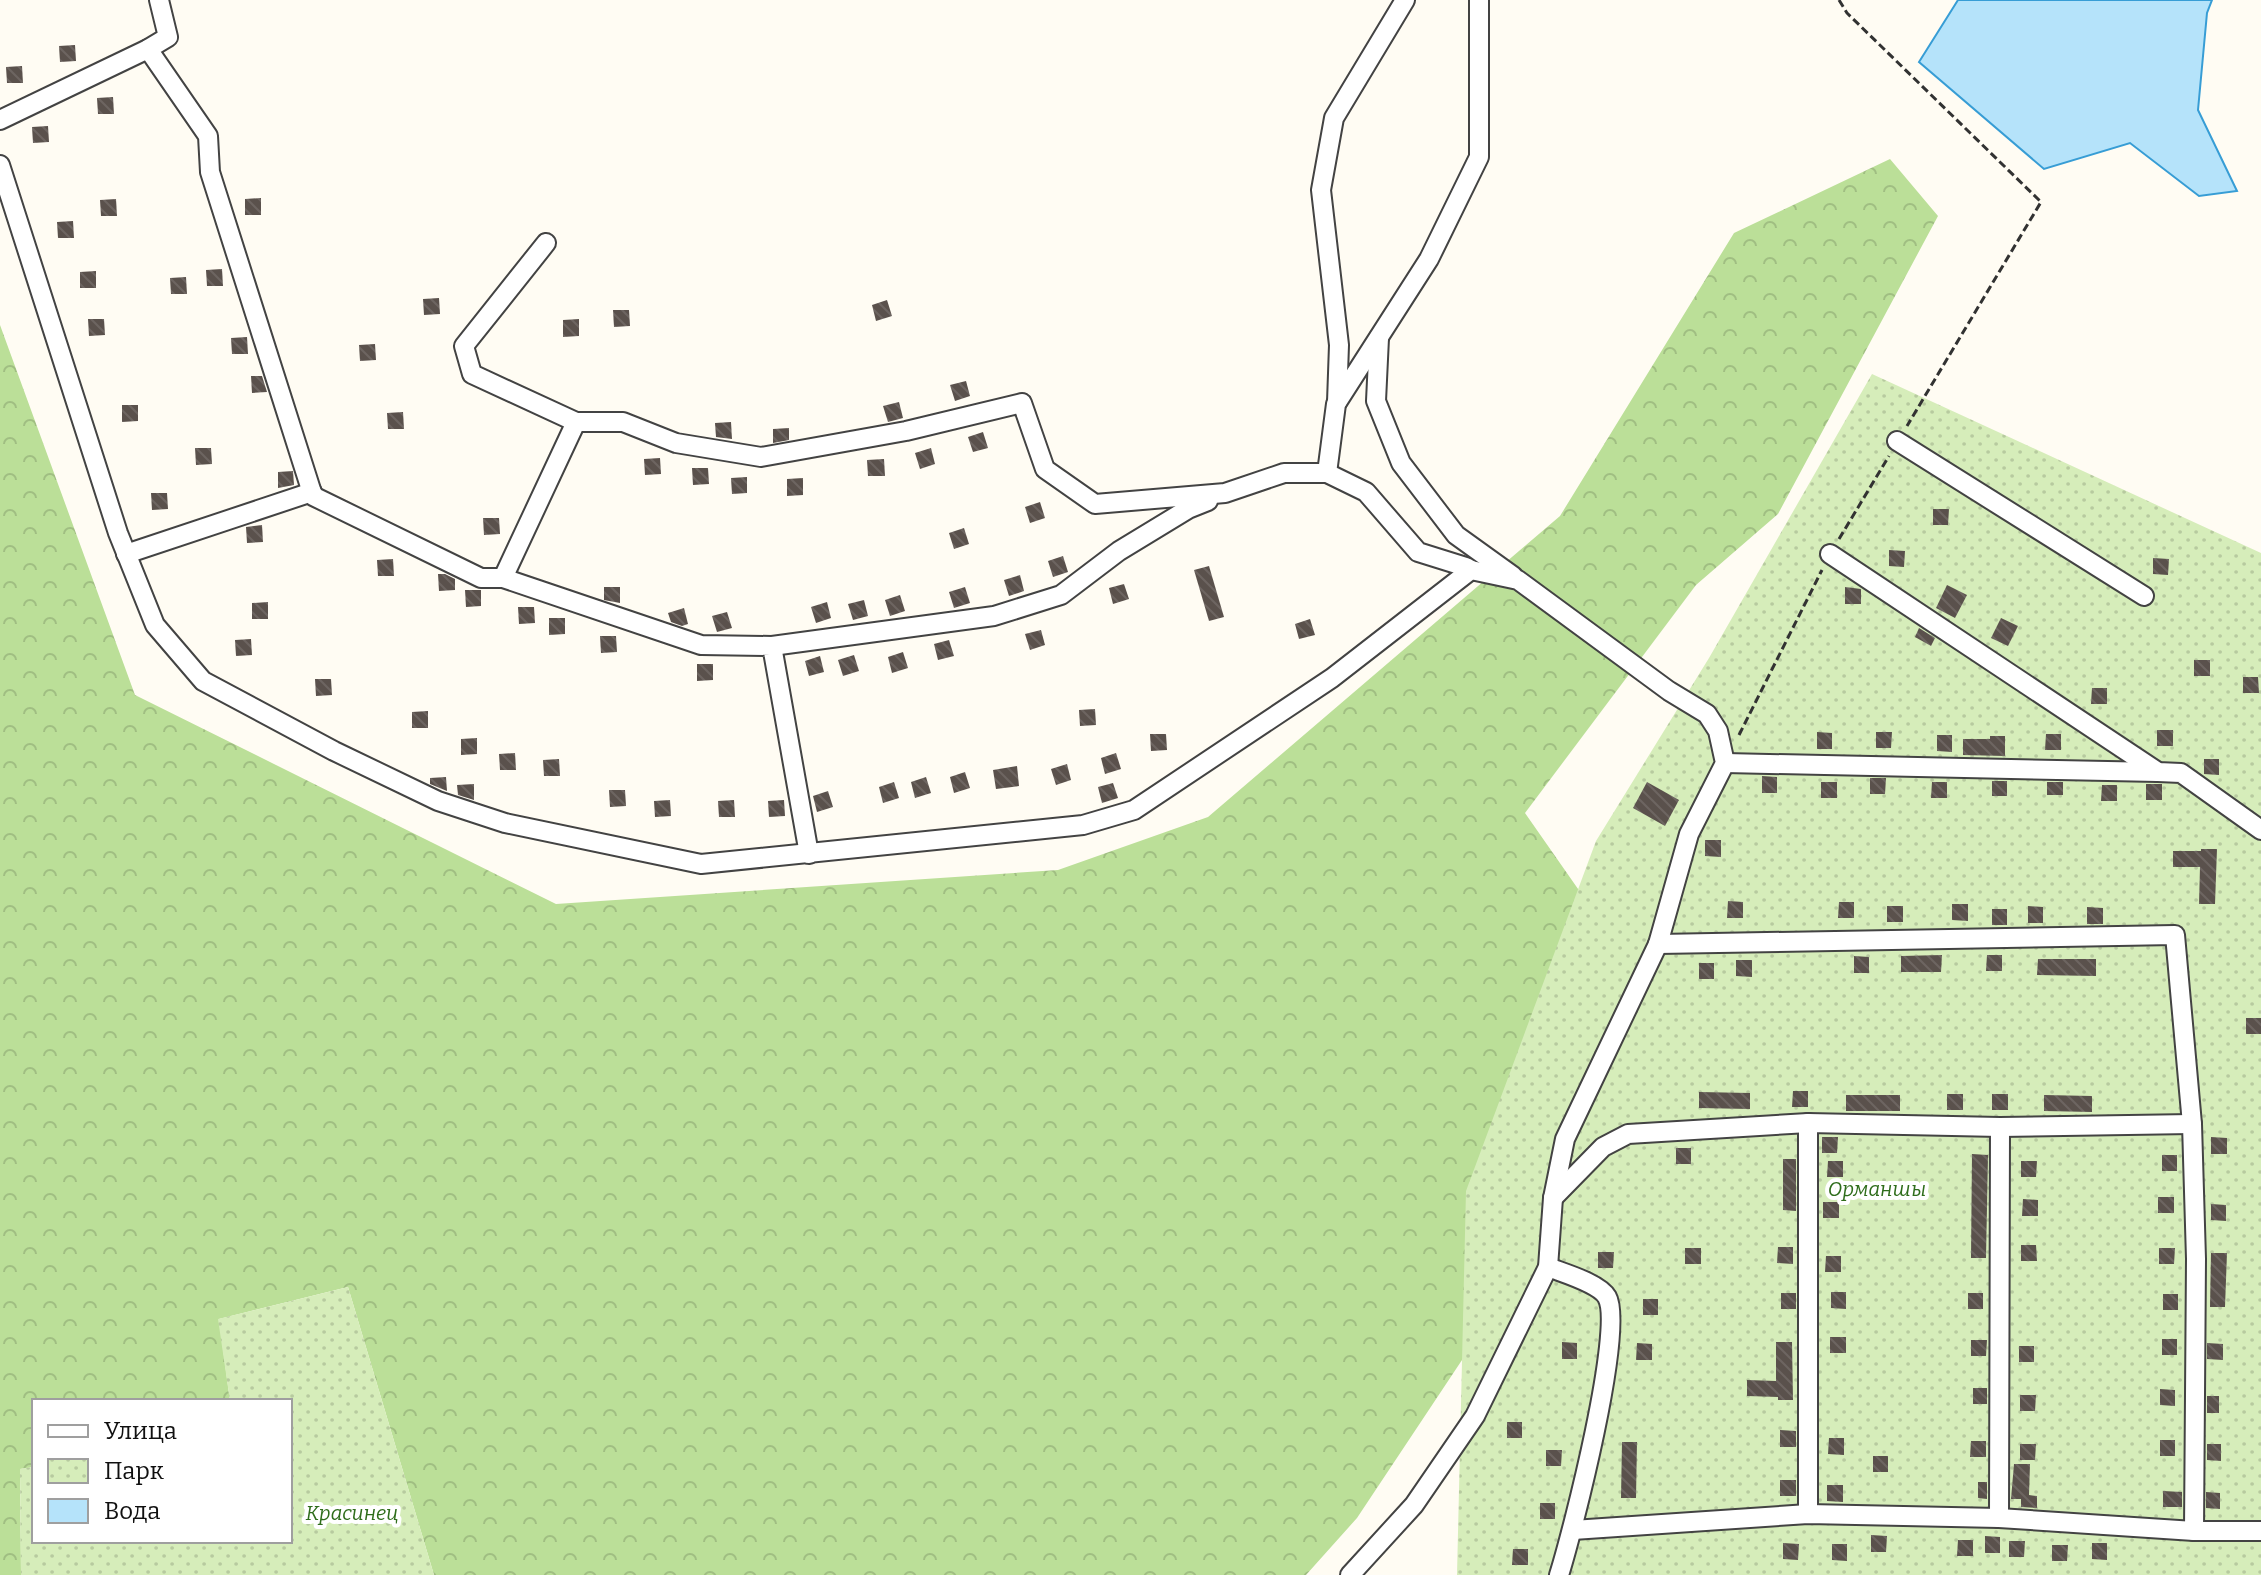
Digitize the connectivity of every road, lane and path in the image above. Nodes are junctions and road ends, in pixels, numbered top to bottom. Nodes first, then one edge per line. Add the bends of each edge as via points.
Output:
1 (159, 0) edge
2 (1405, 0) edge
3 (1479, 0) edge
4 (1839, 0) edge
5 (148, 49) junction
6 (0, 120) edge
7 (0, 165) edge
8 (546, 243) dead end
9 (1379, 335) junction
10 (1336, 404) junction
11 (576, 422) junction
12 (1897, 441) junction
13 (1327, 473) junction
14 (312, 492) junction
15 (1225, 493) junction
16 (126, 554) junction
17 (1830, 554) junction
18 (1471, 570) junction
19 (503, 578) junction
20 (1518, 580) junction
21 (2144, 596) dead end
22 (772, 646) junction
23 (1739, 735) dead end
24 (1725, 763) junction
25 (2158, 772) junction
26 (2261, 830) edge
27 (809, 854) junction
28 (1658, 944) junction
29 (1808, 1123) junction
30 (2192, 1124) junction
31 (2000, 1127) junction
32 (1553, 1198) junction
33 (1548, 1267) junction
34 (1808, 1514) junction
35 (1999, 1518) junction
36 (1573, 1530) junction
37 (2194, 1531) junction
38 (2261, 1531) edge
39 (1350, 1575) edge
40 (1559, 1575) edge

1 - 5 street via 168,37
2 - 10 street via 1334,118 1321,190 1339,345
3 - 9 street via 1479,157 1429,259
4 - 12 path via 2041,202
5 - 6 street
5 - 14 street via 208,136 210,172
7 - 16 street
8 - 11 street via 464,346 472,374
9 - 10 street
9 - 20 street via 1376,401 1401,463 1456,535
10 - 13 street
11 - 15 street via 623,422 676,443 761,457 1022,403 1045,469 1095,504
11 - 19 street
12 - 17 path
12 - 21 street
13 - 15 street via 1284,473
13 - 18 street via 1366,492 1418,552
14 - 16 street
14 - 19 street via 481,578
15 - 22 street via 1119,551 1061,595 994,616
16 - 27 street via 155,625 203,681 438,801 505,823 701,864
17 - 23 path
17 - 25 street
18 - 20 street
18 - 27 street via 1332,678 1134,810 1083,825
19 - 22 street via 701,645
20 - 24 street via 1707,714 1718,731
22 - 27 street
24 - 25 street
24 - 28 street via 1689,834
25 - 26 street via 2181,773
28 - 30 street via 2175,935
28 - 32 street via 1565,1139
29 - 31 street
29 - 32 street via 1628,1134 1603,1147
29 - 34 street
30 - 31 street
30 - 37 street
31 - 35 street
32 - 33 street
33 - 36 street via 1598,1288 1611,1312 1607,1367
33 - 39 street via 1475,1416 1414,1505
34 - 35 street
34 - 36 street
35 - 37 street
36 - 40 street
37 - 38 street

